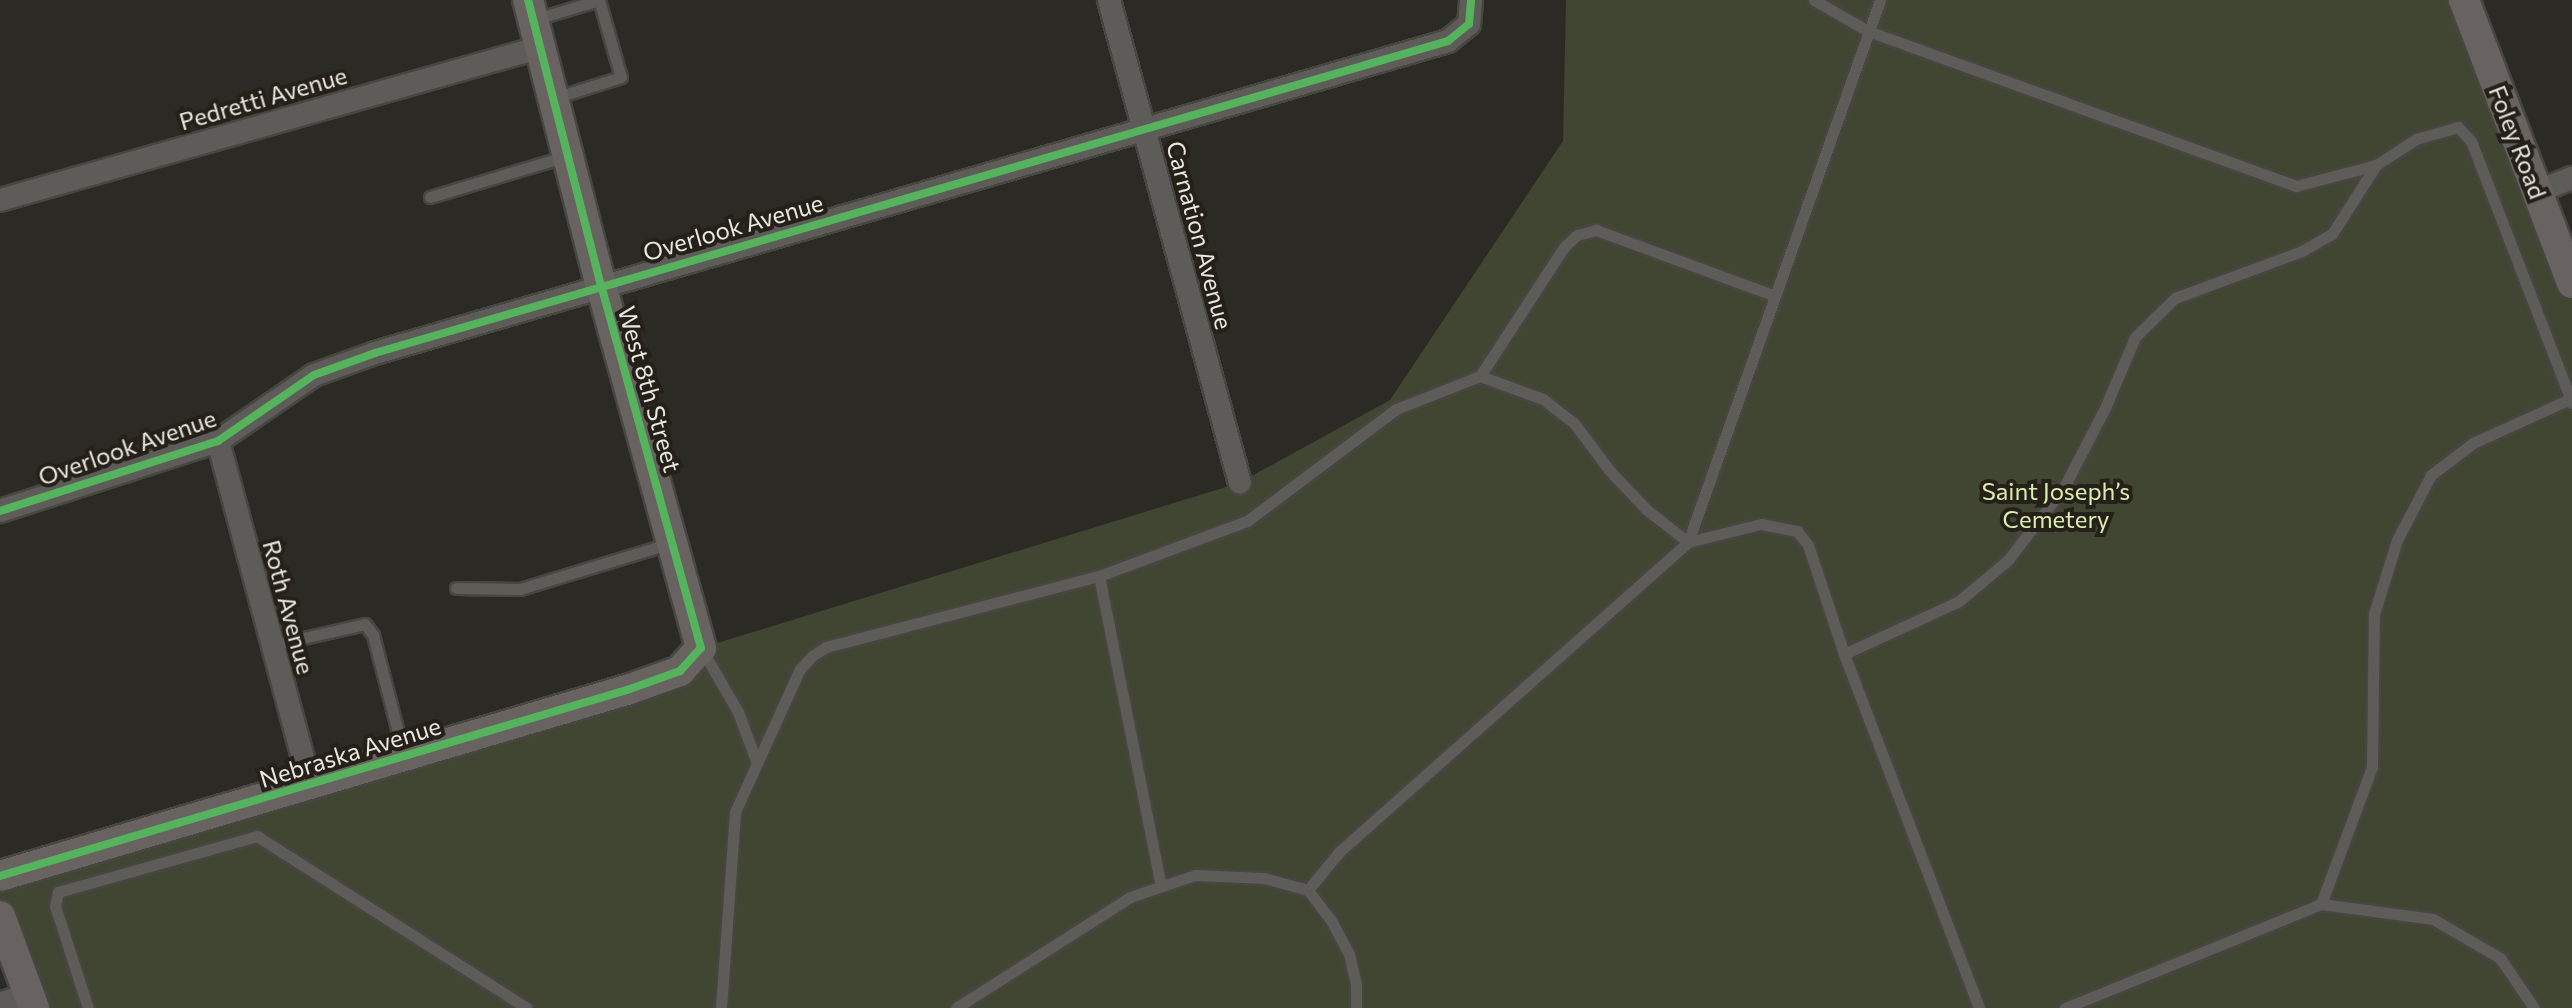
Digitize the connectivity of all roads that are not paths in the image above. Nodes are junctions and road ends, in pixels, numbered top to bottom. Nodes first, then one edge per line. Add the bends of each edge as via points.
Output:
1 (1109, 0) edge
2 (1471, 0) edge
3 (1814, 0) edge
4 (1880, 0) edge
5 (2464, 0) edge
6 (534, 22) edge
7 (1868, 31) junction
8 (554, 98) junction
9 (1144, 128) junction
10 (567, 156) junction
11 (2376, 165) junction
12 (2572, 178) edge
13 (2537, 192) junction
14 (430, 197) dead end
15 (0, 200) edge
16 (2572, 283) edge
17 (601, 286) junction
18 (1773, 295) junction
19 (1480, 376) junction
20 (2571, 401) edge
21 (218, 441) junction
22 (1240, 483) dead end
23 (0, 511) edge
24 (1688, 542) junction
25 (672, 543) junction
26 (1099, 576) junction
27 (456, 588) dead end
28 (272, 645) junction
29 (701, 648) junction
30 (1844, 654) junction
31 (404, 757) junction
32 (757, 763) junction
33 (310, 785) junction
34 (0, 876) edge
35 (1161, 886) junction
36 (1308, 890) junction
37 (2321, 904) junction
38 (0, 916) edge
39 (32, 1001) edge
40 (0, 1004) edge
41 (88, 1008) edge
42 (527, 1008) edge
43 (721, 1008) edge
44 (956, 1008) edge
45 (1356, 1008) edge
46 (1979, 1008) edge
47 (2065, 1008) edge
48 (2534, 1008) edge

1 - 9 street, Carnation Avenue
2 - 9 street, Overlook Avenue via 1469,24 1448,41
3 - 7 lane
4 - 7 lane
5 - 13 street, Foley Road
6 - 8 street, West 8th Street
6 - 8 lane via 599,0 621,77
6 - 15 street, Pedretti Avenue
7 - 11 lane via 2296,186
7 - 18 lane
8 - 10 street, West 8th Street
9 - 17 street, Overlook Avenue
9 - 22 street, Carnation Avenue
10 - 14 lane
10 - 17 street, West 8th Street
11 - 20 lane via 2416,139 2458,127 2471,141
11 - 30 lane via 2332,234 2302,251 2175,298 2135,337 2064,487 2008,560 1959,601
12 - 13 street
13 - 16 street, Foley Road
17 - 21 street, Overlook Avenue via 314,375
17 - 25 street, West 8th Street
18 - 19 lane via 1596,230 1577,235
18 - 24 lane
19 - 24 lane via 1543,399 1574,423 1647,510
19 - 26 lane via 1396,409 1247,521
20 - 37 lane via 2473,443 2431,475 2397,540 2374,614 2372,767
21 - 23 street, Overlook Avenue
21 - 28 street, Roth Avenue
24 - 30 lane via 1761,524 1797,531 1808,545
24 - 36 lane via 1339,852
25 - 27 lane via 520,589
25 - 29 street, West 8th Street
26 - 32 lane via 826,647 800,669
26 - 35 lane
28 - 31 lane via 365,624 373,635
28 - 33 street, Roth Avenue
29 - 31 street, Nebraska Avenue via 694,660 667,677
29 - 32 lane via 738,712
30 - 46 lane
31 - 33 street, Nebraska Avenue
32 - 43 lane via 735,812
33 - 34 street, Nebraska Avenue
35 - 36 lane via 1195,875 1264,878
35 - 44 lane via 1130,897
36 - 45 lane via 1349,954
37 - 47 lane
37 - 48 lane via 2433,919 2500,958
38 - 39 street
39 - 40 street
41 - 42 lane via 55,906 58,892 257,836

